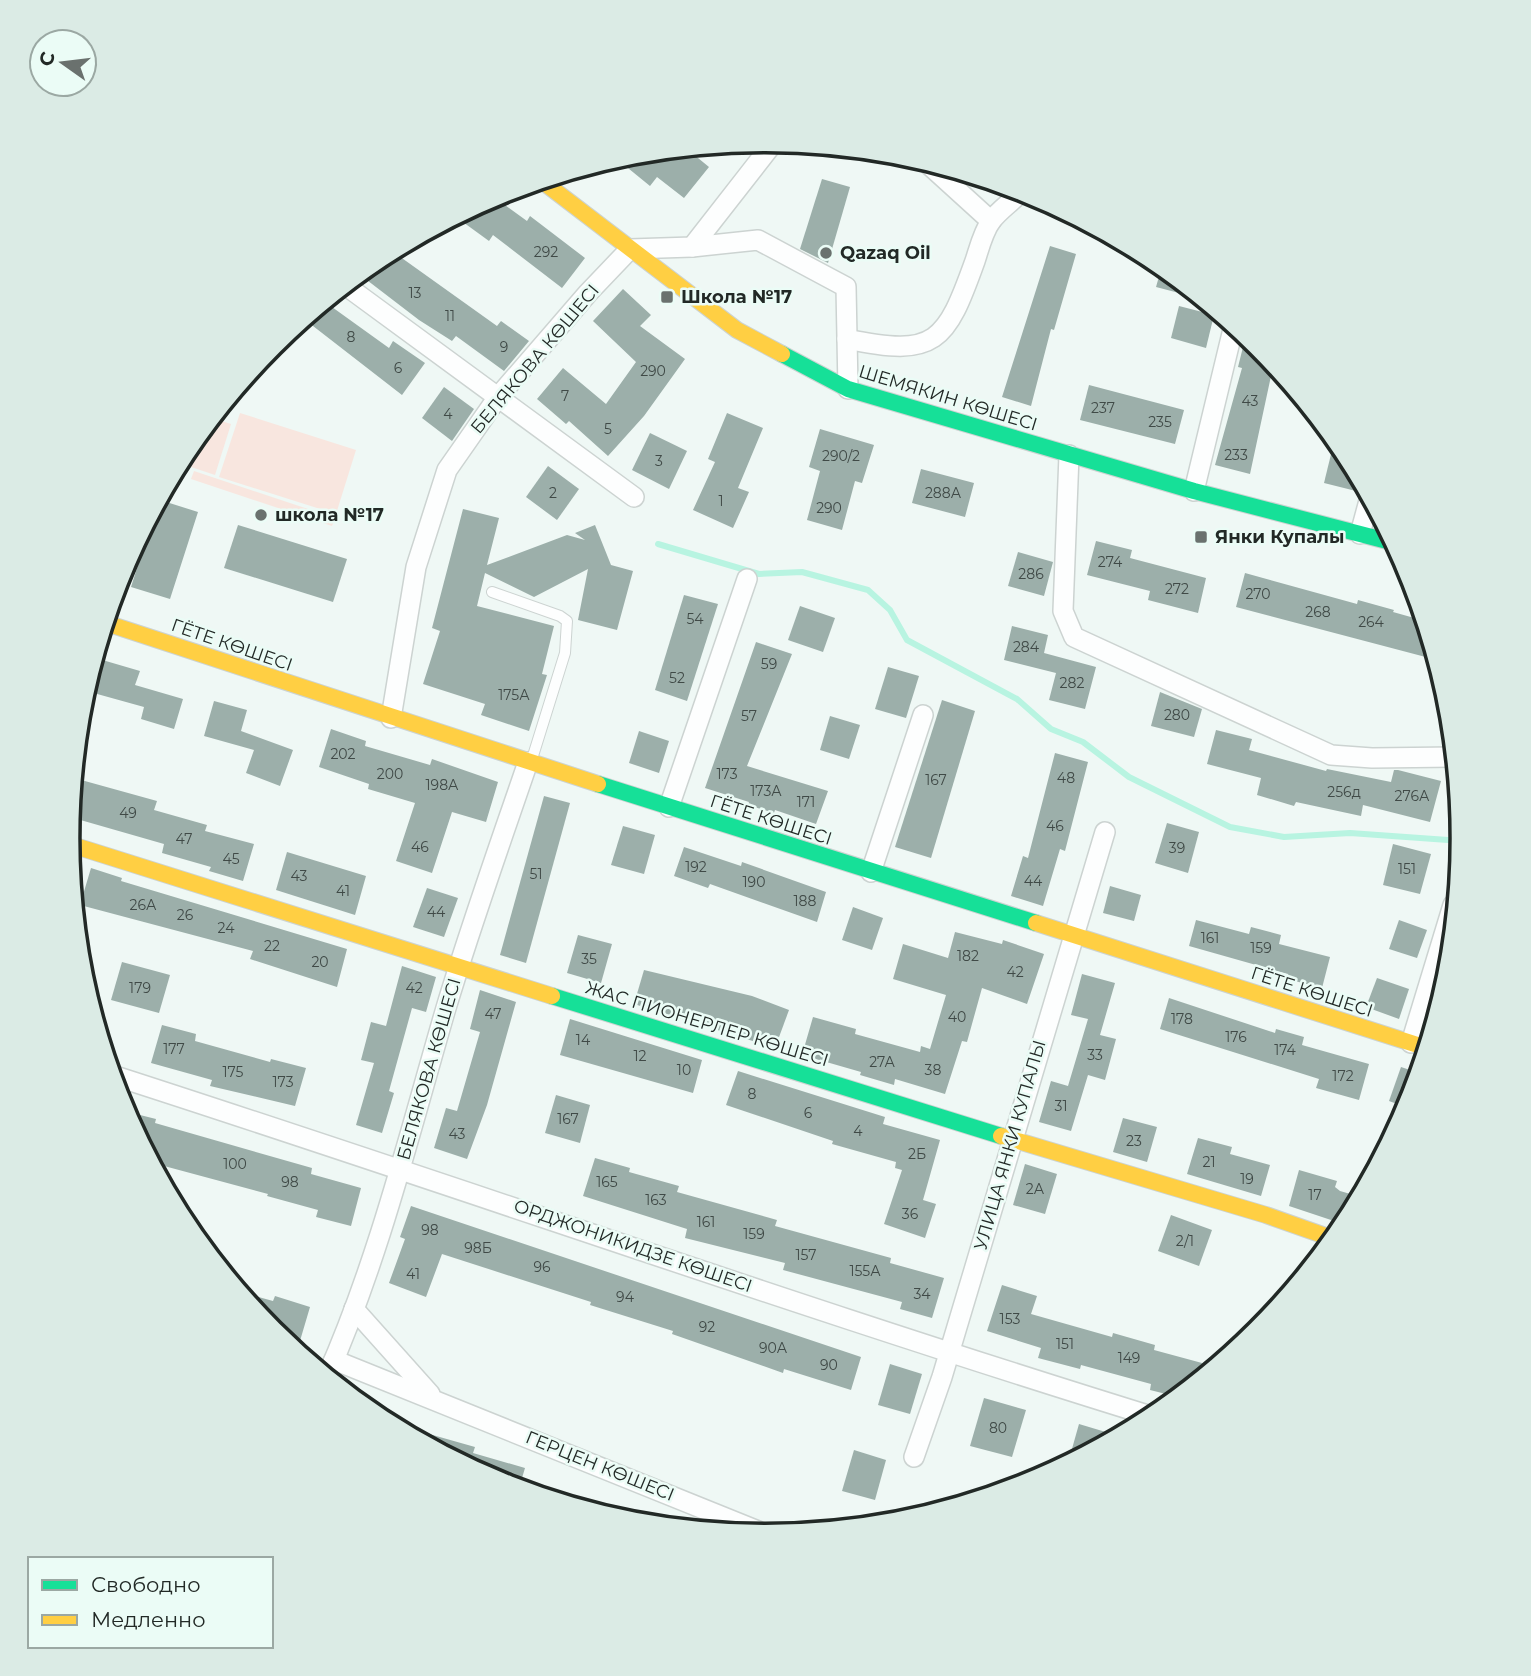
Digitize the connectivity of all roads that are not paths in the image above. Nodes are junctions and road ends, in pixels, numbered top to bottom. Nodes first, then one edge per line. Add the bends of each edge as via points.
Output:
1 (765, 153) edge
2 (941, 176) edge
3 (550, 187) edge
4 (1013, 199) edge
5 (991, 221) junction
6 (692, 247) junction
7 (630, 249) junction
8 (353, 291) edge
9 (1231, 336) edge
10 (847, 339) junction
11 (848, 389) junction
12 (498, 397) junction
13 (1069, 455) junction
14 (1194, 491) junction
15 (634, 497) dead end
16 (1367, 510) edge
17 (1360, 534) junction
18 (1382, 540) edge
19 (747, 579) dead end
20 (492, 592) dead end
21 (115, 626) edge
22 (923, 715) dead end
23 (391, 718) junction
24 (1446, 757) edge
25 (529, 762) junction
26 (669, 807) junction
27 (1105, 832) dead end
28 (80, 848) edge
29 (871, 872) junction
30 (1071, 936) junction
31 (458, 967) junction
32 (1437, 970) edge
33 (1424, 1024) edge
34 (1418, 1046) edge
35 (125, 1079) edge
36 (1013, 1140) junction
37 (400, 1167) junction
38 (1323, 1235) edge
39 (354, 1309) junction
40 (948, 1353) junction
41 (331, 1368) edge
42 (333, 1369) edge
43 (433, 1398) junction
44 (1139, 1412) edge
45 (914, 1457) dead end
46 (737, 1522) edge

1 - 6 street
2 - 5 street
3 - 7 street, ШЕМЯКИН КӨШЕСІ
4 - 5 street
5 - 10 street via 956,315 936,337 910,347 888,348
6 - 7 street
6 - 10 street via 758,240 846,287
7 - 11 street, ШЕМЯКИН КӨШЕСІ via 737,330
7 - 12 street, БЕЛЯКОВА КӨШЕСІ
8 - 12 street
9 - 14 street
10 - 11 street
11 - 13 street, ШЕМЯКИН КӨШЕСІ
12 - 15 street
12 - 23 street, БЕЛЯКОВА КӨШЕСІ via 447,470 416,567
13 - 14 street, ШЕМЯКИН КӨШЕСІ
13 - 24 street via 1063,611 1074,637 1331,755
14 - 17 street, ШЕМЯКИН КӨШЕСІ
16 - 17 street
17 - 18 street, ШЕМЯКИН КӨШЕСІ
19 - 26 street
20 - 25 lane via 567,621 565,653
21 - 23 street, ГЁТЕ КӨШЕСІ
22 - 29 street
23 - 25 street, ГЁТЕ КӨШЕСІ
25 - 26 street, ГЁТЕ КӨШЕСІ
25 - 31 street, БЕЛЯКОВА КӨШЕСІ
26 - 29 street, ГЁТЕ КӨШЕСІ
27 - 30 street, УЛИЦА ЯНКИ КУПАЛЫ
28 - 31 street, ЖАС ПИОНЕРЛЕР КӨШЕСІ
29 - 30 street, ГЁТЕ КӨШЕСІ
30 - 34 street, ГЁТЕ КӨШЕСІ
30 - 36 street, УЛИЦА ЯНКИ КУПАЛЫ
31 - 36 street, ЖАС ПИОНЕРЛЕР КӨШЕСІ
31 - 37 street, БЕЛЯКОВА КӨШЕСІ
32 - 33 street
35 - 37 street, ОРДЖОНИКИДЗЕ КӨШЕСІ
36 - 38 street, ЖАС ПИОНЕРЛЕР КӨШЕСІ
36 - 40 street, УЛИЦА ЯНКИ КУПАЛЫ
37 - 39 street, БЕЛЯКОВА КӨШЕСІ
37 - 40 street, ОРДЖОНИКИДЗЕ КӨШЕСІ
39 - 41 street, БЕЛЯКОВА КӨШЕСІ
39 - 43 street
40 - 44 street, ОРДЖОНИКИДЗЕ КӨШЕСІ
40 - 45 street, УЛИЦА ЯНКИ КУПАЛЫ
42 - 43 street, ГЕРЦЕН КӨШЕСІ
43 - 46 street, ГЕРЦЕН КӨШЕСІ

